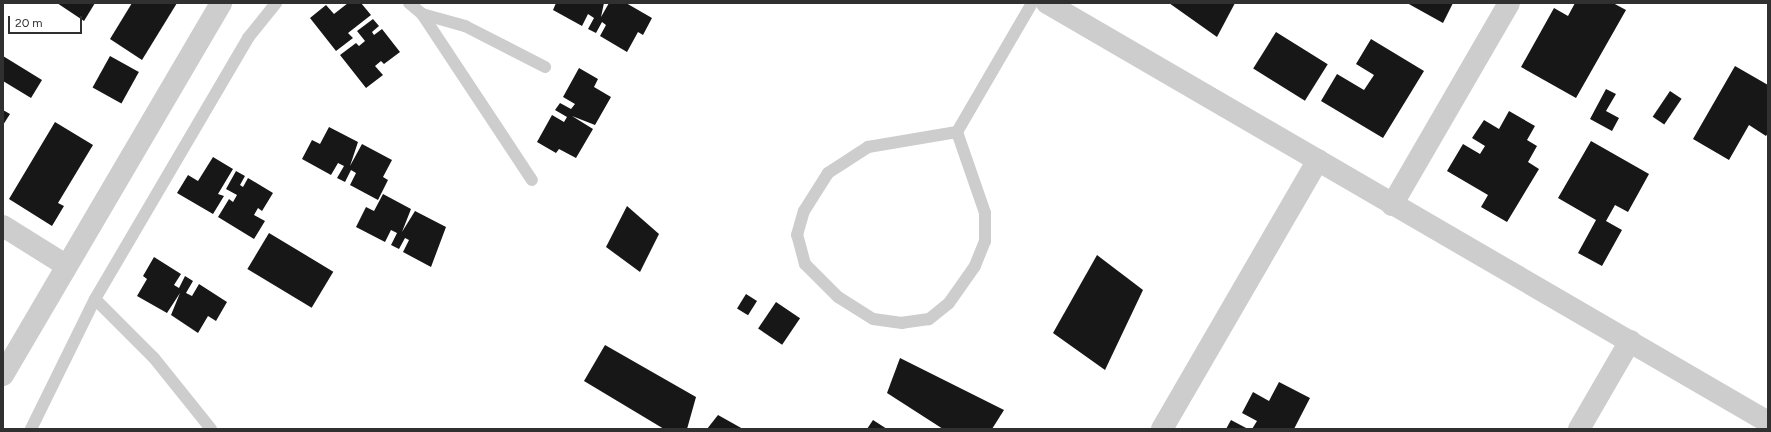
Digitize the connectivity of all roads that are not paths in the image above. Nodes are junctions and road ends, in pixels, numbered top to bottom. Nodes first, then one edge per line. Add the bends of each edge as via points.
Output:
1 (221, 3) edge
2 (276, 3) edge
3 (409, 3) edge
4 (1032, 3) edge
5 (1047, 3) edge
6 (1510, 3) edge
7 (422, 14) junction
8 (545, 67) dead end
9 (958, 132) junction
10 (1318, 160) junction
11 (532, 180) dead end
12 (1392, 205) junction
13 (3, 226) edge
14 (67, 266) junction
15 (95, 299) junction
16 (1630, 341) junction
17 (3, 375) edge
18 (1768, 422) edge
19 (31, 429) edge
20 (211, 429) edge
21 (1162, 429) edge
22 (1579, 429) edge

1 - 14 street
2 - 15 lane via 248,38
3 - 7 lane
4 - 9 lane
5 - 10 street
6 - 12 street
7 - 8 lane via 465,26
7 - 11 lane
9 - 9 lane via 868,147 828,173 804,211 797,235 805,264 838,297 873,319 902,323 929,319 949,303 975,266 985,240 985,213
10 - 12 street
10 - 21 street
12 - 16 street
13 - 14 street
14 - 17 street
15 - 19 lane
15 - 20 lane via 154,358
16 - 18 street
16 - 22 street

